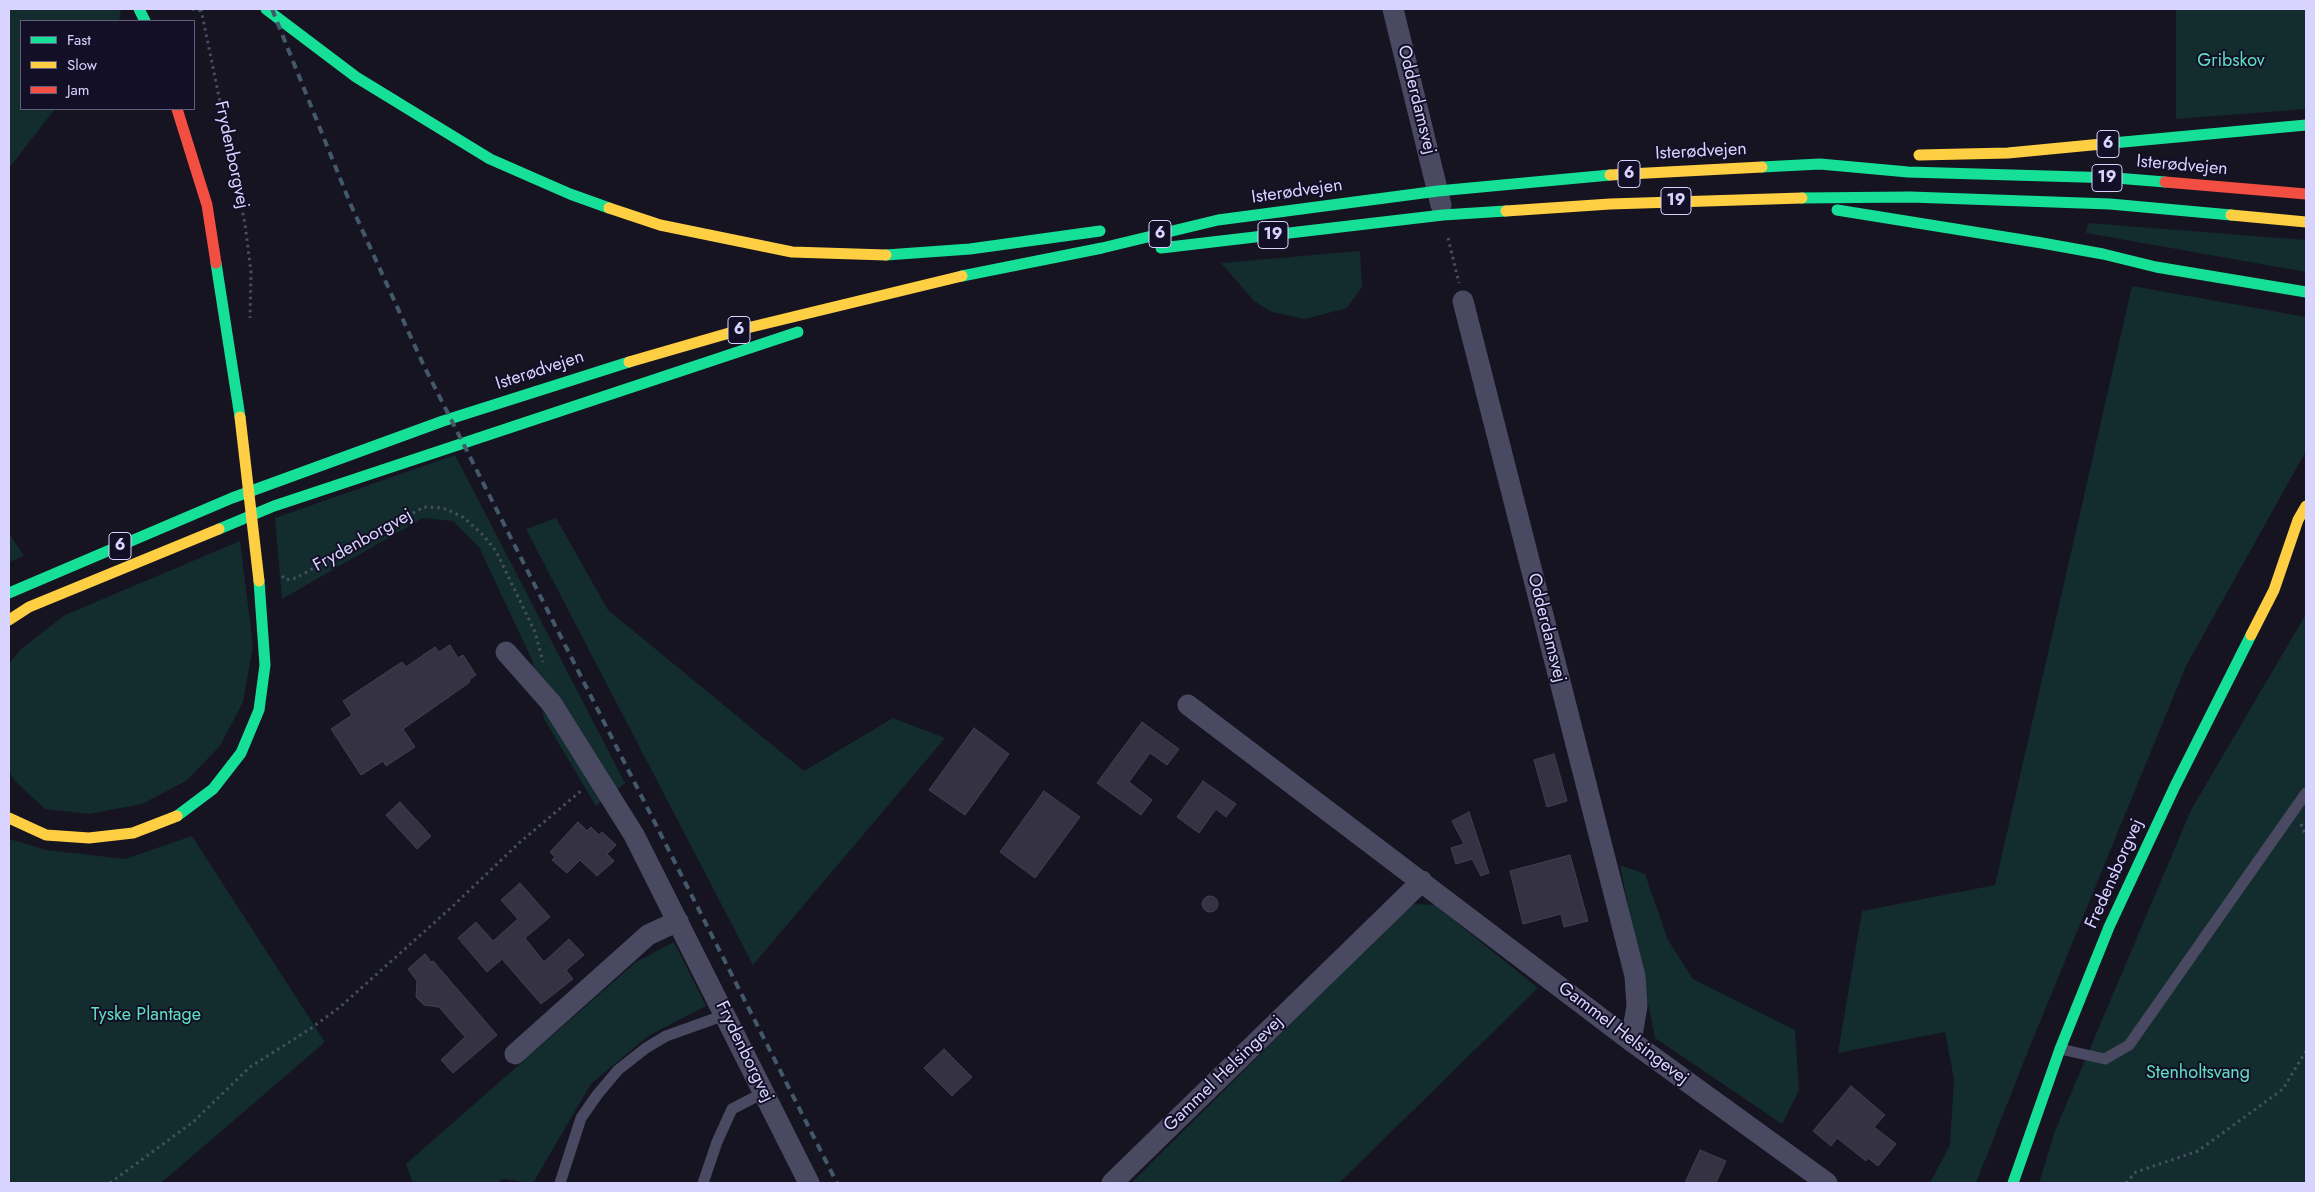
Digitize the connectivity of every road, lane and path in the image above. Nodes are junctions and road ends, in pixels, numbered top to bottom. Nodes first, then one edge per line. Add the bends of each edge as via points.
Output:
1 (192, 9) edge
2 (266, 9) edge
3 (1393, 9) edge
4 (201, 10) edge
5 (177, 110) edge
6 (2306, 125) edge
7 (1910, 155) dead end
8 (1877, 157) dead end
9 (1820, 164) junction
10 (1438, 191) junction
11 (2306, 194) edge
12 (1757, 198) junction
13 (1443, 215) junction
14 (1218, 220) junction
15 (2306, 222) edge
16 (1145, 226) dead end
17 (1116, 229) dead end
18 (1102, 248) junction
19 (2306, 292) edge
20 (876, 296) junction
21 (1463, 301) joint
22 (250, 320) dead end
23 (2306, 506) edge
24 (2296, 560) dead end
25 (279, 574) dead end
26 (2274, 590) junction
27 (9, 593) edge
28 (9, 620) edge
29 (506, 652) dead end
30 (545, 669) dead end
31 (1188, 705) dead end
32 (598, 778) junction
33 (2306, 793) edge
34 (9, 818) edge
35 (1422, 881) junction
36 (678, 921) junction
37 (725, 1015) junction
38 (1631, 1041) junction
39 (2060, 1049) junction
40 (2306, 1051) edge
41 (515, 1054) dead end
42 (763, 1092) junction
43 (110, 1183) edge
44 (560, 1183) edge
45 (703, 1183) edge
46 (809, 1183) edge
47 (1112, 1183) edge
48 (1827, 1183) edge
49 (2013, 1183) edge
50 (2126, 1183) edge

1 - 4 path
2 - 17 main road via 356,77 490,159 570,194 660,225 792,252 901,256
3 - 10 street, Odderdamsvej
4 - 22 path, Frydenborgvej via 245,224 251,272
5 - 34 main road, bridge via 206,205 240,418 265,665 259,710 241,753 213,789 176,816 133,833 89,838 46,835
6 - 7 main road, 6 via 2008,153
8 - 9 main road, 6
9 - 10 main road, Isterødvejen / 6 via 1579,177
9 - 11 main road, Isterødvejen / 19 via 1908,172 2116,178
10 - 13 street, Odderdamsvej
10 - 14 main road, Isterødvejen / 6
12 - 13 main road, Isterødvejen / 19
12 - 15 main road, Isterødvejen / 19 via 1910,197 2110,204
12 - 19 main road via 2051,244 2156,267
13 - 18 main road, Isterødvejen / 19 via 1173,248
13 - 21 path
14 - 16 main road
14 - 18 main road, Isterødvejen / 6
18 - 20 main road, Isterødvejen / 6
20 - 27 main road, Isterødvejen / 6 via 743,329 604,369 450,419 232,498
20 - 28 main road via 795,334 274,506 28,607
21 - 38 street, Odderdamsvej via 1635,976 1637,1006
23 - 26 main road, Fredensborgvej
24 - 26 main road, Fredensborgvej
25 - 30 path, Frydenborgvej via 286,580 296,578 424,507 443,508 462,517 496,551 535,632
26 - 39 main road, Fredensborgvej via 2174,786 2109,927
29 - 32 street, Frydenborgvej via 552,704
31 - 35 street, Gammel Helsingevej
32 - 36 street, Frydenborgvej via 634,835
32 - 43 path via 519,843 340,1007 250,1066 193,1122
33 - 39 lane via 2129,1045 2105,1059
35 - 38 street, Gammel Helsingevej
35 - 47 street, Gammel Helsingevej
36 - 37 street, Frydenborgvej
36 - 41 street via 648,935
37 - 42 street, Frydenborgvej
37 - 44 lane via 666,1036 618,1070 582,1118
38 - 48 street, Gammel Helsingevej
39 - 49 main road, Fredensborgvej
40 - 50 path via 2283,1089 2198,1151 2136,1172
42 - 45 lane via 732,1109
42 - 46 street, Frydenborgvej

